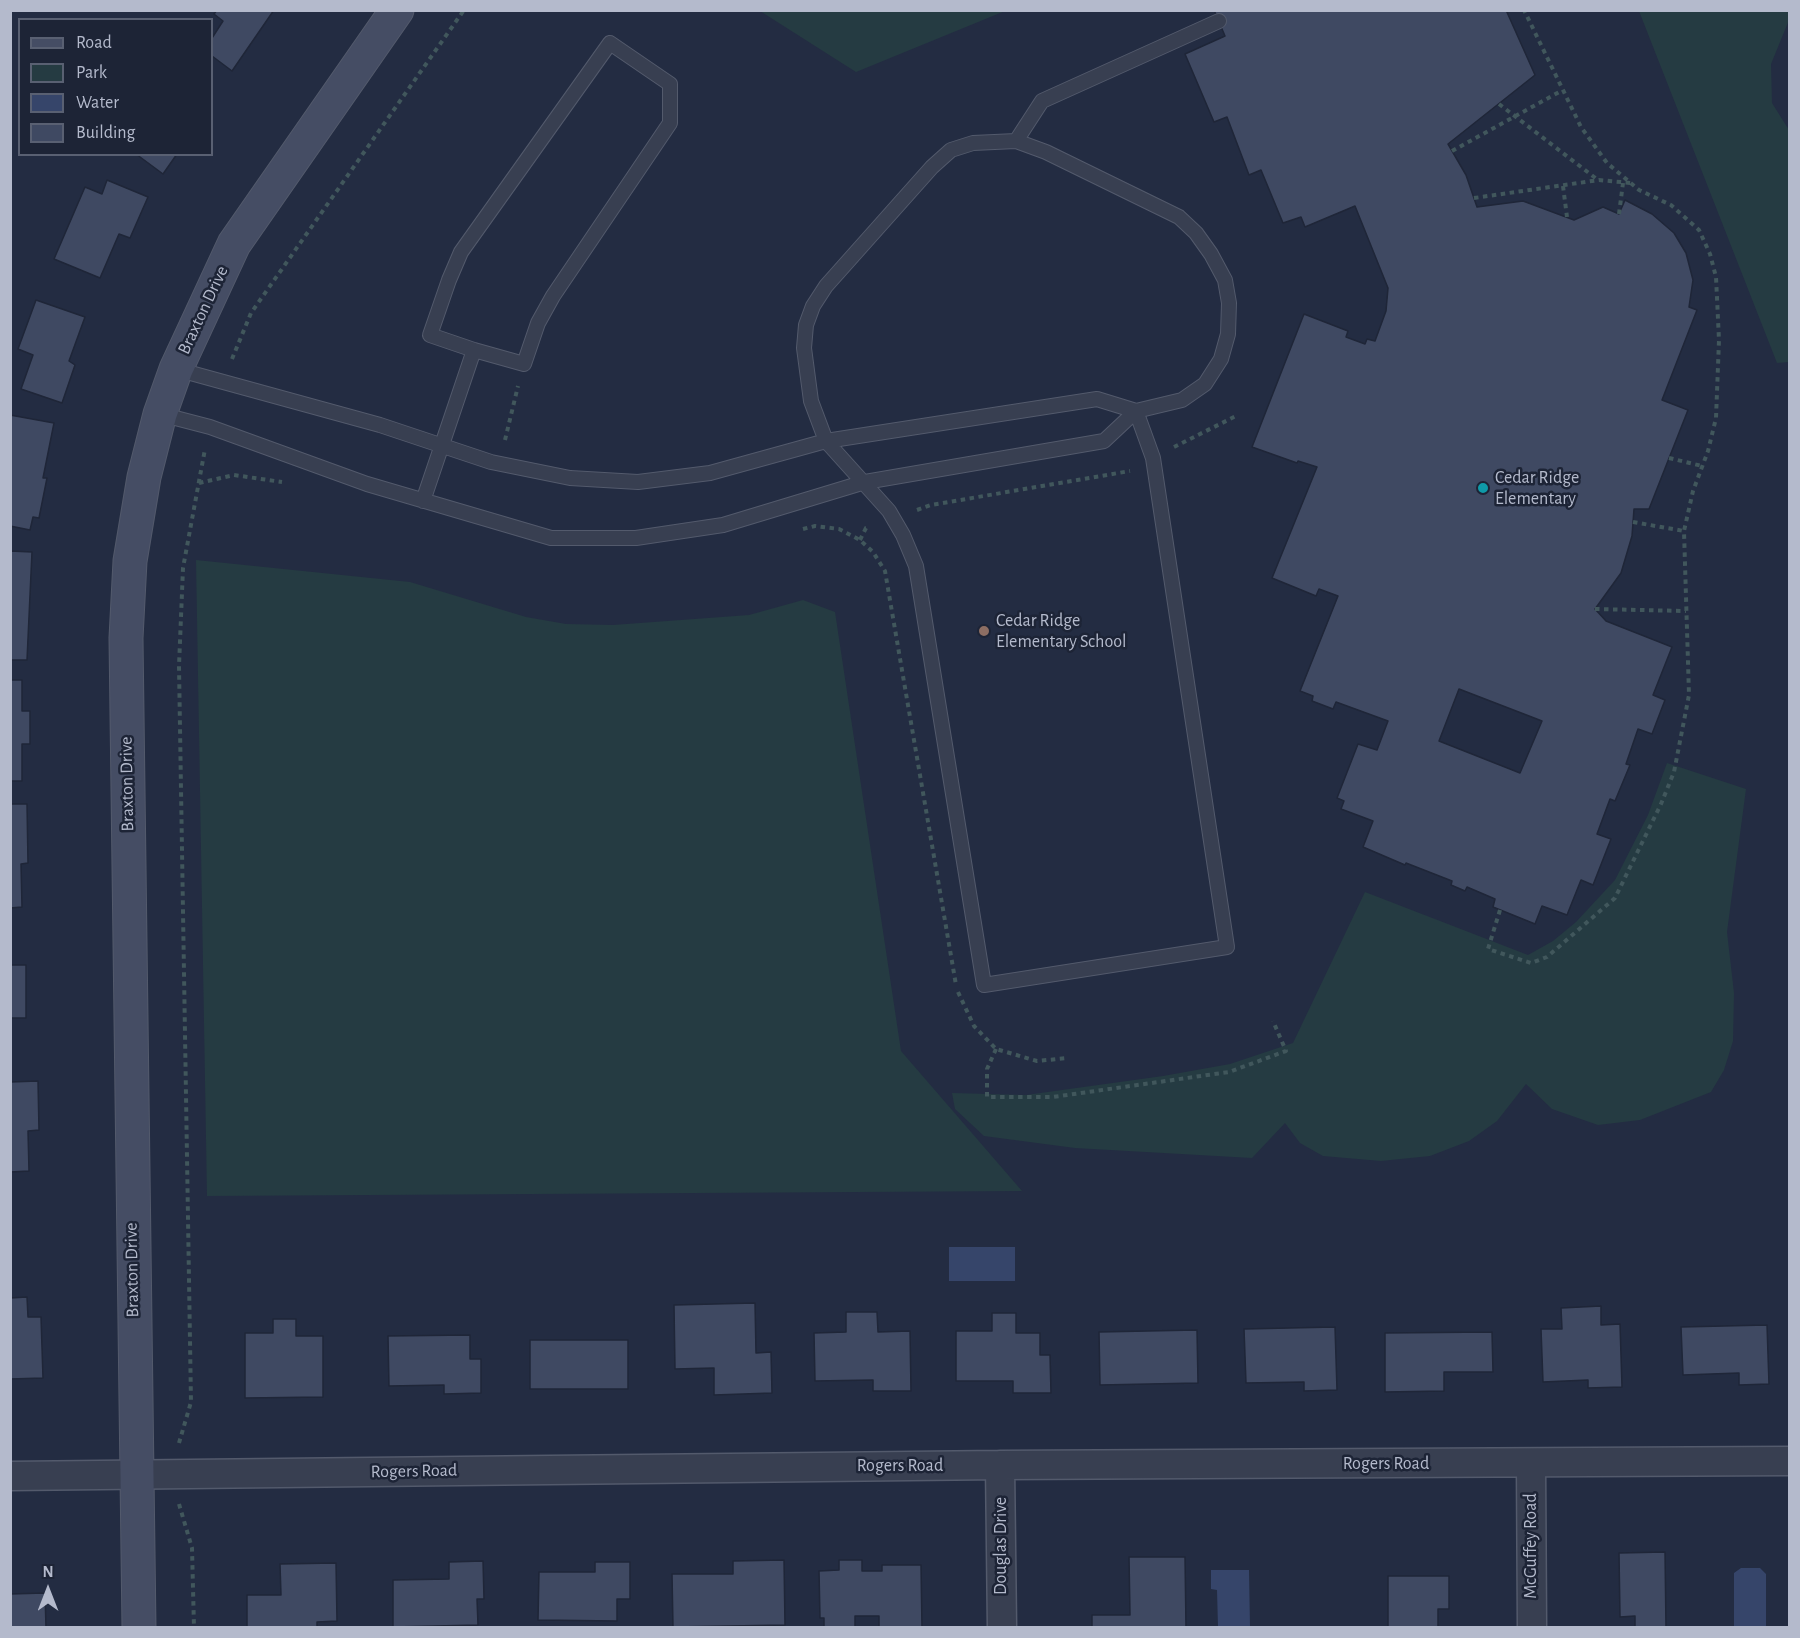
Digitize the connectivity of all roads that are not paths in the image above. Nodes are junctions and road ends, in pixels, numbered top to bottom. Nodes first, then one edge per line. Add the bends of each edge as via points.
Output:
1 (397, 10) edge
2 (1219, 21) dead end
3 (1016, 141) junction
4 (474, 350) junction
5 (176, 369) junction
6 (1136, 411) junction
7 (160, 414) junction
8 (826, 441) junction
9 (443, 446) junction
10 (865, 482) junction
11 (423, 501) junction
12 (1790, 1461) edge
13 (1000, 1464) junction
14 (1531, 1464) junction
15 (135, 1474) junction
16 (10, 1476) edge
17 (139, 1628) edge
18 (1002, 1628) edge
19 (1532, 1628) edge

1 - 5 street, Braxton Drive via 234,244
2 - 3 lane via 1042,101
3 - 6 lane via 1179,217 1212,254 1224,280 1229,303 1228,334 1221,359 1205,384 1182,400
3 - 8 lane via 973,143 951,150 826,286 806,325 804,348 811,401
4 - 4 lane via 430,335 457,261 610,43 670,84 670,123 553,296 538,322 524,364
4 - 9 lane
5 - 7 street, Braxton Drive
5 - 9 lane
6 - 8 lane via 1097,399
6 - 10 lane via 1104,441
6 - 10 lane via 1153,458 1227,947 984,985 916,566 894,519
7 - 11 lane via 210,427
7 - 15 street, Braxton Drive via 135,530 126,638
8 - 9 lane via 710,473 638,482 570,478 492,462
8 - 10 lane
9 - 11 lane
10 - 11 lane via 723,525 636,538 550,538
12 - 14 street, Rogers Road
13 - 14 street, Rogers Road
13 - 15 street, Rogers Road
13 - 18 street, Douglas Drive
14 - 19 street, McGuffey Road
15 - 16 street, Rogers Road
15 - 17 street, Braxton Drive

